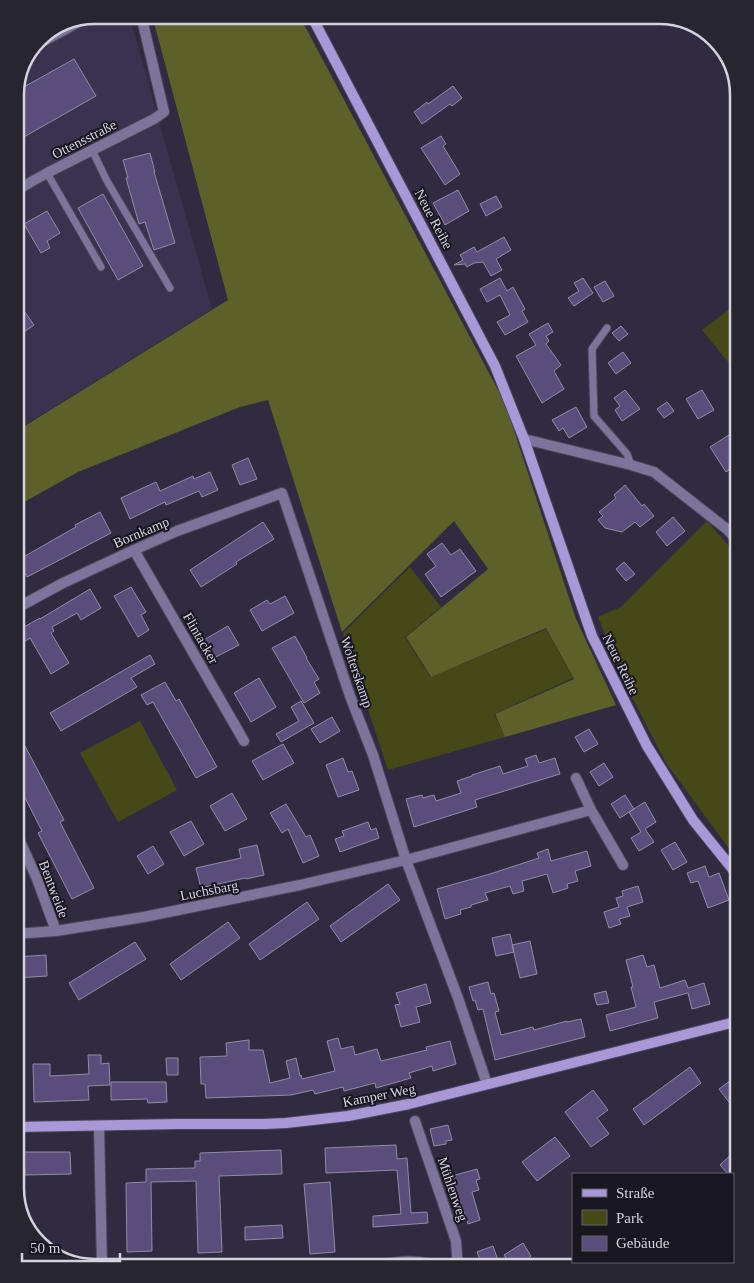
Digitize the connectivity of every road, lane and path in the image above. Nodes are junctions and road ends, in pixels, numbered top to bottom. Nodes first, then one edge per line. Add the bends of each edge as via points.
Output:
1 (143, 24) edge
2 (316, 24) edge
3 (73, 27) edge
4 (51, 39) edge
5 (92, 150) junction
6 (48, 173) junction
7 (24, 186) edge
8 (101, 267) dead end
9 (170, 288) dead end
10 (607, 328) dead end
11 (524, 439) junction
12 (631, 465) junction
13 (282, 493) joint
14 (730, 532) edge
15 (134, 550) junction
16 (24, 604) edge
17 (244, 741) dead end
18 (576, 778) dead end
19 (591, 810) junction
20 (24, 850) edge
21 (406, 860) junction
22 (623, 865) dead end
23 (730, 866) edge
24 (56, 931) junction
25 (24, 933) edge
26 (730, 1023) edge
27 (487, 1084) junction
28 (416, 1121) dead end
29 (99, 1126) junction
30 (24, 1127) edge
31 (102, 1259) edge
32 (457, 1259) edge

1 - 5 street, Ottensstraße via 164,112
2 - 11 street, Neue Reihe via 495,366
3 - 4 lane
5 - 6 street, Ottensstraße
5 - 9 lane
6 - 7 street, Ottensstraße
6 - 8 lane
10 - 12 lane via 592,349 594,416 627,454
11 - 12 street
11 - 23 street, Neue Reihe via 592,636 647,746 693,820
12 - 14 street via 654,472
13 - 15 street, Bornkamp
13 - 21 street, Wolterskamp
15 - 16 street, Bornkamp
15 - 17 street, Flintacker
18 - 19 street
19 - 21 street
19 - 22 street
20 - 24 street, Bentweide
21 - 24 street, Luchsbarg via 300,886
21 - 27 street, Wolterskamp
24 - 25 street, Luchsbarg
26 - 27 street, Kamper Weg
27 - 29 street, Kamper Weg via 410,1104 322,1120
28 - 32 street, Mühlenweg via 456,1240
29 - 30 street, Kamper Weg
29 - 31 street

